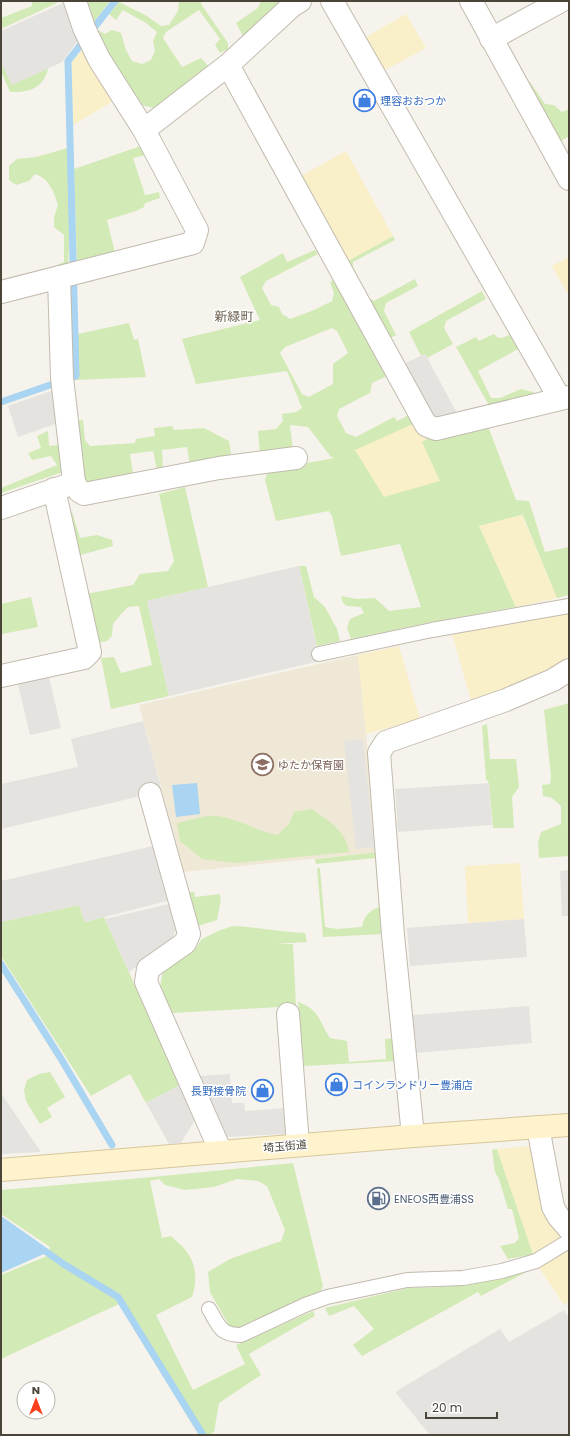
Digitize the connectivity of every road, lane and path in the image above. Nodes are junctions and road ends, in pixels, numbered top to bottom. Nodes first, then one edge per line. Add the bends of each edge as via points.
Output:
1 (74, 1) edge
2 (300, 1) edge
3 (332, 1) edge
4 (471, 1) edge
5 (561, 1) edge
6 (491, 39) junction
7 (228, 65) junction
8 (144, 130) junction
9 (569, 179) edge
10 (59, 277) junction
11 (1, 292) edge
12 (565, 398) edge
13 (296, 458) dead end
14 (64, 486) junction
15 (1, 508) edge
16 (569, 606) edge
17 (319, 654) dead end
18 (569, 670) edge
19 (2, 672) edge
20 (150, 794) dead end
21 (288, 1014) dead end
22 (569, 1125) edge
23 (538, 1127) junction
24 (413, 1136) junction
25 (298, 1145) junction
26 (221, 1152) junction
27 (1, 1170) edge
28 (569, 1229) edge
29 (569, 1241) edge
30 (209, 1309) dead end

1 - 8 street via 99,59
2 - 7 street
3 - 12 street
4 - 6 street
5 - 6 street
6 - 9 street
7 - 8 street
7 - 12 street via 426,425 436,429
8 - 10 street via 198,230 193,243
10 - 11 street
10 - 14 street
13 - 14 street via 220,468 84,494
14 - 15 street
14 - 19 street via 90,652 84,658
16 - 17 lane via 432,630
18 - 24 street via 553,680 506,700 386,742 379,753 393,935
20 - 26 street via 189,934 185,943 148,969 146,982
21 - 25 street
22 - 23 street, 埼玉街道
23 - 24 street, 埼玉街道
23 - 28 street via 553,1207
24 - 25 street, 埼玉街道
25 - 26 street, 埼玉街道
26 - 27 street, 埼玉街道
29 - 30 lane via 536,1261 502,1271 463,1278 407,1280 327,1297 241,1335 230,1335 221,1331

